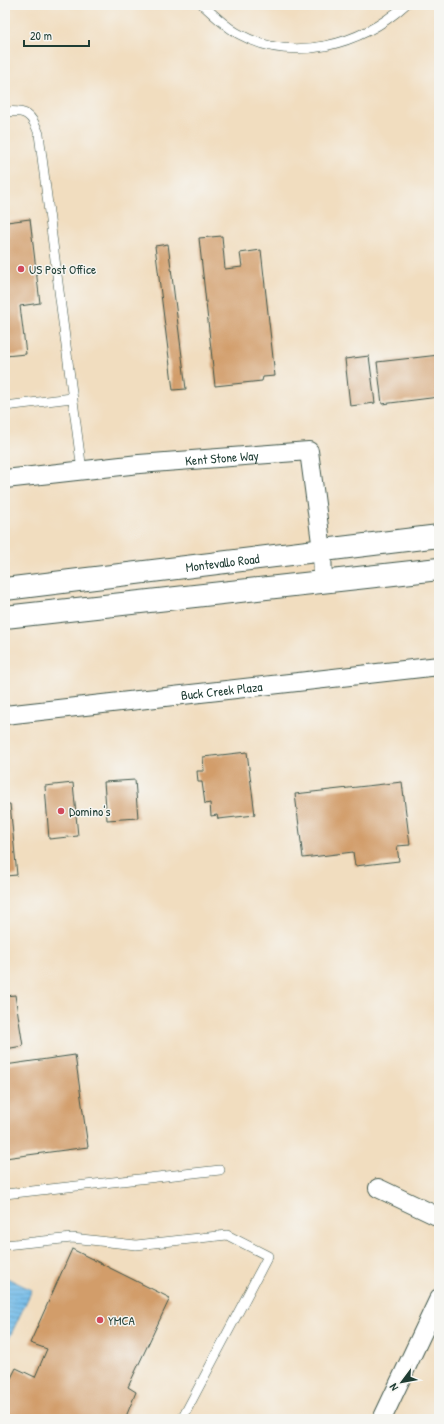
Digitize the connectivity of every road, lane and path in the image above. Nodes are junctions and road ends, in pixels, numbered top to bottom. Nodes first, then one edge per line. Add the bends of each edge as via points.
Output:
1 (203, 5) edge
2 (405, 5) edge
3 (5, 112) edge
4 (72, 398) junction
5 (5, 406) edge
6 (82, 470) junction
7 (5, 479) edge
8 (439, 536) edge
9 (322, 550) junction
10 (439, 569) edge
11 (323, 581) junction
12 (5, 589) edge
13 (5, 617) edge
14 (439, 666) edge
15 (5, 715) edge
16 (220, 1170) dead end
17 (378, 1188) dead end
18 (5, 1194) edge
19 (439, 1217) edge
20 (5, 1245) edge
21 (439, 1298) edge
22 (182, 1419) edge
23 (382, 1419) edge

1 - 2 lane via 238,33 262,44 287,50 317,48 352,39 383,22
3 - 4 lane via 21,111 34,120 39,134
4 - 5 lane
4 - 6 lane
6 - 7 street, Kent Stone Way
6 - 9 street, Kent Stone Way via 309,451
8 - 9 main road, Montevallo Road
9 - 11 street, Kent Stone Way
9 - 12 main road, Montevallo Road
10 - 11 main road
11 - 13 main road
14 - 15 street, Buck Creek Plaza
16 - 18 lane
17 - 19 street
20 - 22 lane via 72,1238 136,1245 227,1235 268,1256
21 - 23 street

